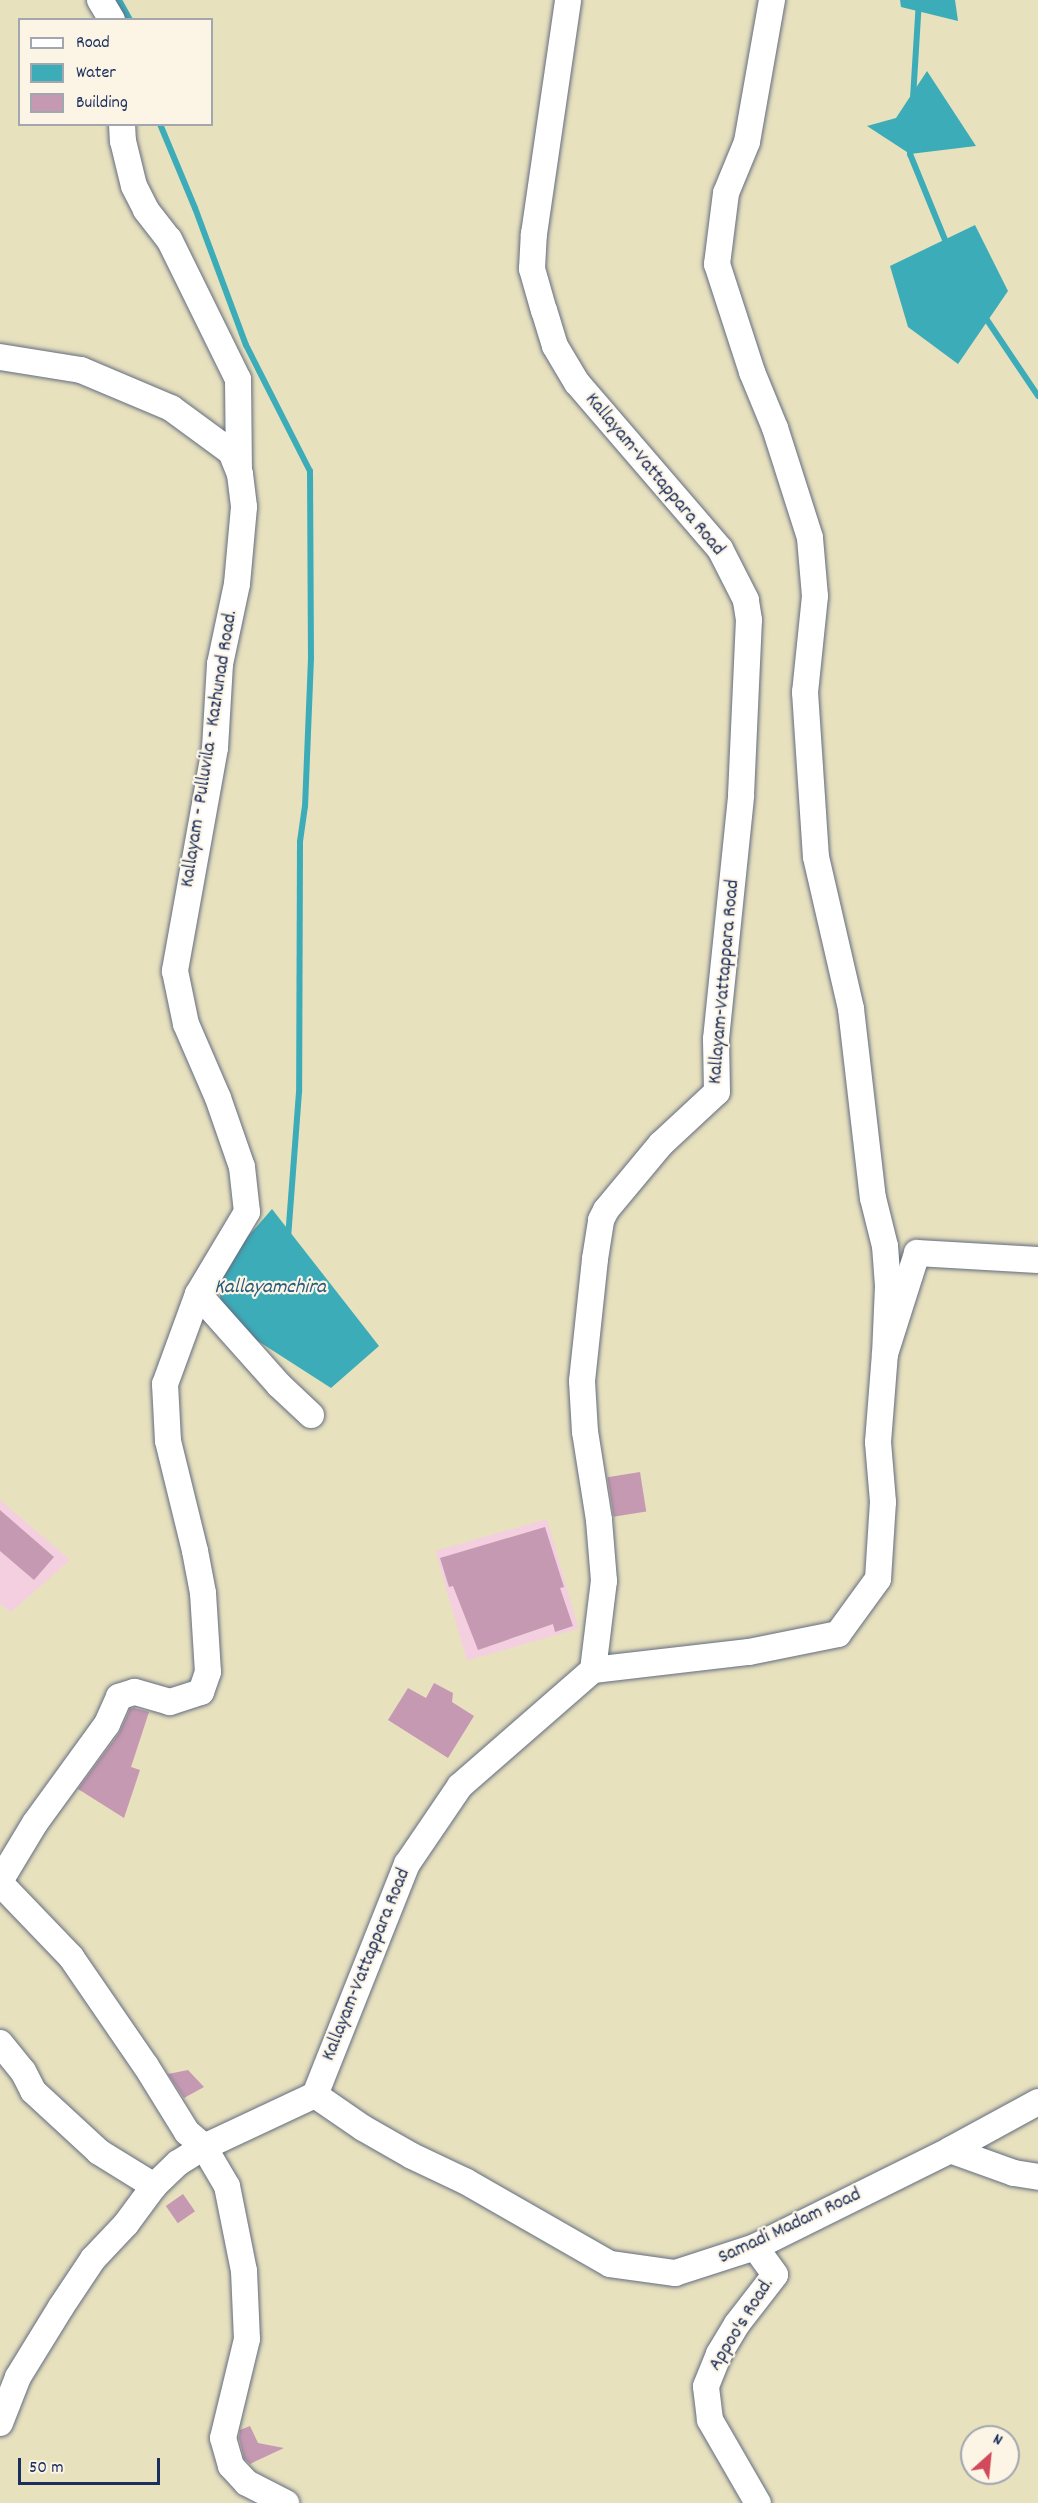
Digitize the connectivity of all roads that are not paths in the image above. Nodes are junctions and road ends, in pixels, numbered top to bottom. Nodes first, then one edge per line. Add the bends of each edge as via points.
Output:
1 (99, 0) edge
2 (568, 0) edge
3 (772, 0) edge
4 (111, 18) edge
5 (122, 126) edge
6 (0, 357) edge
7 (239, 471) junction
8 (1038, 1260) edge
9 (198, 1294) junction
10 (885, 1354) junction
11 (311, 1415) dead end
12 (593, 1670) junction
13 (0, 1882) edge
14 (0, 2043) edge
15 (315, 2095) junction
16 (1038, 2102) edge
17 (204, 2147) junction
18 (950, 2150) junction
19 (1038, 2177) edge
20 (154, 2186) junction
21 (755, 2247) junction
22 (0, 2423) edge
23 (286, 2503) edge
24 (758, 2503) edge

1 - 4 street
2 - 12 street, Kallayam-Vattappara Road via 534,234 532,269 544,311 555,346 577,383 720,549 746,600 749,620 741,795 716,1039 717,1092 661,1144 606,1210 595,1259 582,1381 604,1581
3 - 10 street via 747,142 726,193 717,264 810,538 815,596 805,692 816,857 851,1009 873,1198 885,1246
5 - 7 street, Kallayam - Pulluvila - Kazhunad Road. via 134,186 146,210 170,239 238,379
6 - 7 street, Kallayam - Pulluvila - Kazhunad Road. via 71,369 171,408 231,452
7 - 9 street, Kallayam - Pulluvila - Kazhunad Road. via 244,507 237,584 220,664 215,748 175,971 186,1024 242,1167 247,1212
8 - 10 street via 917,1253
9 - 11 street
9 - 13 street, Kallayam - Pulluvila - Kazhunad Road. via 165,1384 168,1441 203,1593 208,1672 201,1692 188,1698 170,1702 134,1692 119,1697 107,1724 35,1824
10 - 12 street via 878,1442 883,1502 878,1579 838,1634 749,1652
12 - 15 street, Kallayam-Vattappara Road via 460,1786 406,1864
13 - 17 street via 71,1957 187,2132
14 - 20 street via 23,2071 33,2091 99,2152
15 - 17 street
15 - 21 street, Samadi Madam Road via 363,2128 500,2200 610,2264 675,2273
16 - 18 street, Samadi Madam Road
17 - 20 street via 178,2163
17 - 23 street via 227,2186 244,2271 247,2339 223,2438 231,2466 247,2483
18 - 19 street via 1014,2173
18 - 21 street, Samadi Madam Road
20 - 22 street via 93,2259 61,2307 18,2377
21 - 24 street, Appoo's Road. via 775,2276 737,2324 706,2387 710,2420

